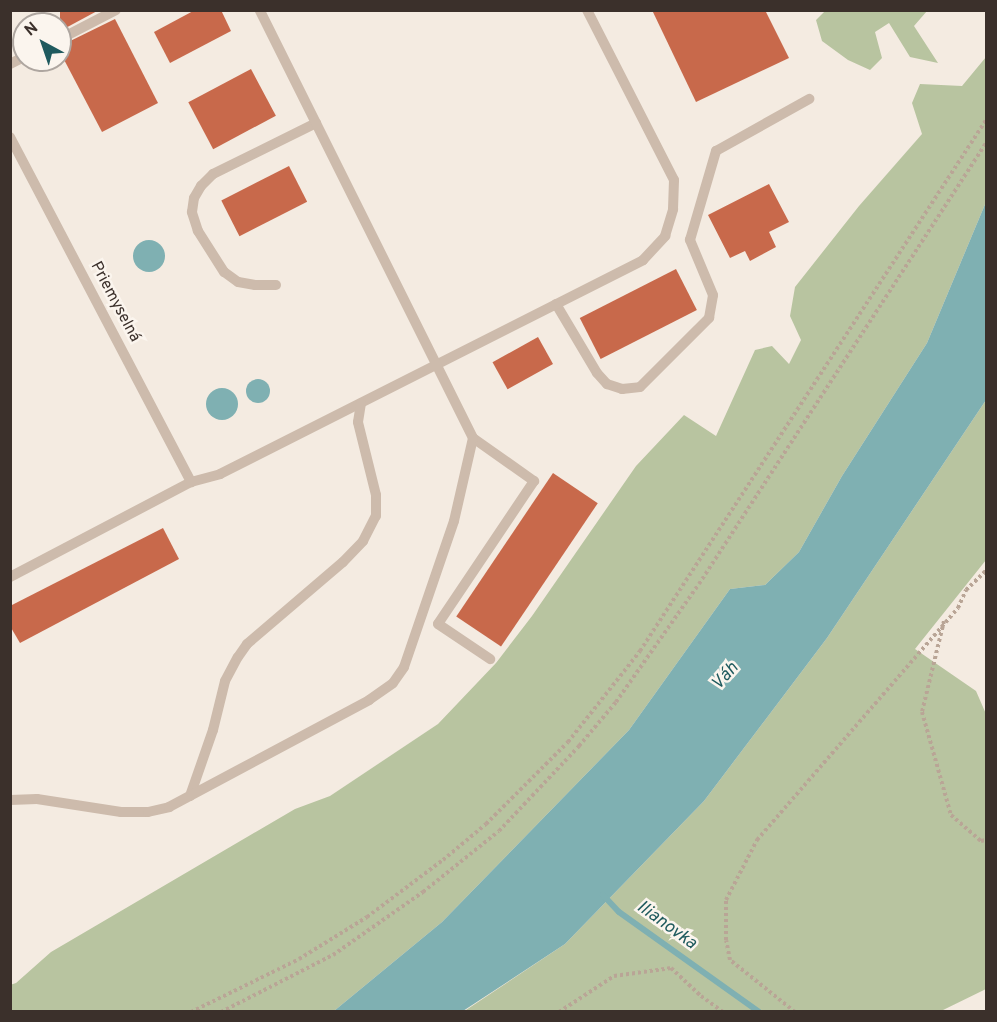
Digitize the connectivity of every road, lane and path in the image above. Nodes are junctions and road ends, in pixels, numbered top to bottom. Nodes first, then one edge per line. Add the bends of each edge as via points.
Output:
1 (116, 10) edge
2 (260, 10) edge
3 (586, 10) edge
4 (72, 33) edge
5 (809, 99) dead end
6 (987, 120) edge
7 (316, 123) junction
8 (10, 137) edge
9 (987, 143) edge
10 (276, 285) dead end
11 (556, 304) junction
12 (437, 365) junction
13 (361, 403) junction
14 (473, 438) junction
15 (191, 482) junction
16 (987, 571) edge
17 (10, 577) edge
18 (945, 621) junction
19 (490, 659) dead end
20 (190, 796) junction
21 (10, 800) edge
22 (987, 840) edge
23 (191, 1011) edge
24 (221, 1011) edge
25 (559, 1011) edge
26 (723, 1011) edge
27 (795, 1011) edge

1 - 4 lane
2 - 7 lane
3 - 11 lane via 674,180 673,209 665,236 643,260
5 - 11 lane via 716,151 690,240 713,295 709,318 639,387 622,389 607,384
6 - 23 path via 640,651 567,742 486,824 367,917 299,959
7 - 10 lane via 213,174 194,198 192,212 198,231 225,272 238,282
7 - 12 lane
8 - 15 lane, Priemyselná
9 - 24 path via 699,584 616,702 579,746 499,831 423,892 333,955
11 - 12 lane
12 - 13 lane
12 - 14 lane
13 - 15 lane via 220,474
13 - 20 lane via 358,423 376,495 376,516 363,541 343,562 247,644 238,657 225,681
14 - 19 lane via 534,481 438,624
14 - 20 lane via 454,521 404,667 393,683 369,700
15 - 17 lane
16 - 18 path via 966,590 958,608
18 - 22 path via 922,712 951,815 981,841
18 - 27 path via 757,840 726,900 730,960
20 - 21 lane via 148,812 121,812 37,799
25 - 26 path via 614,976 671,968

